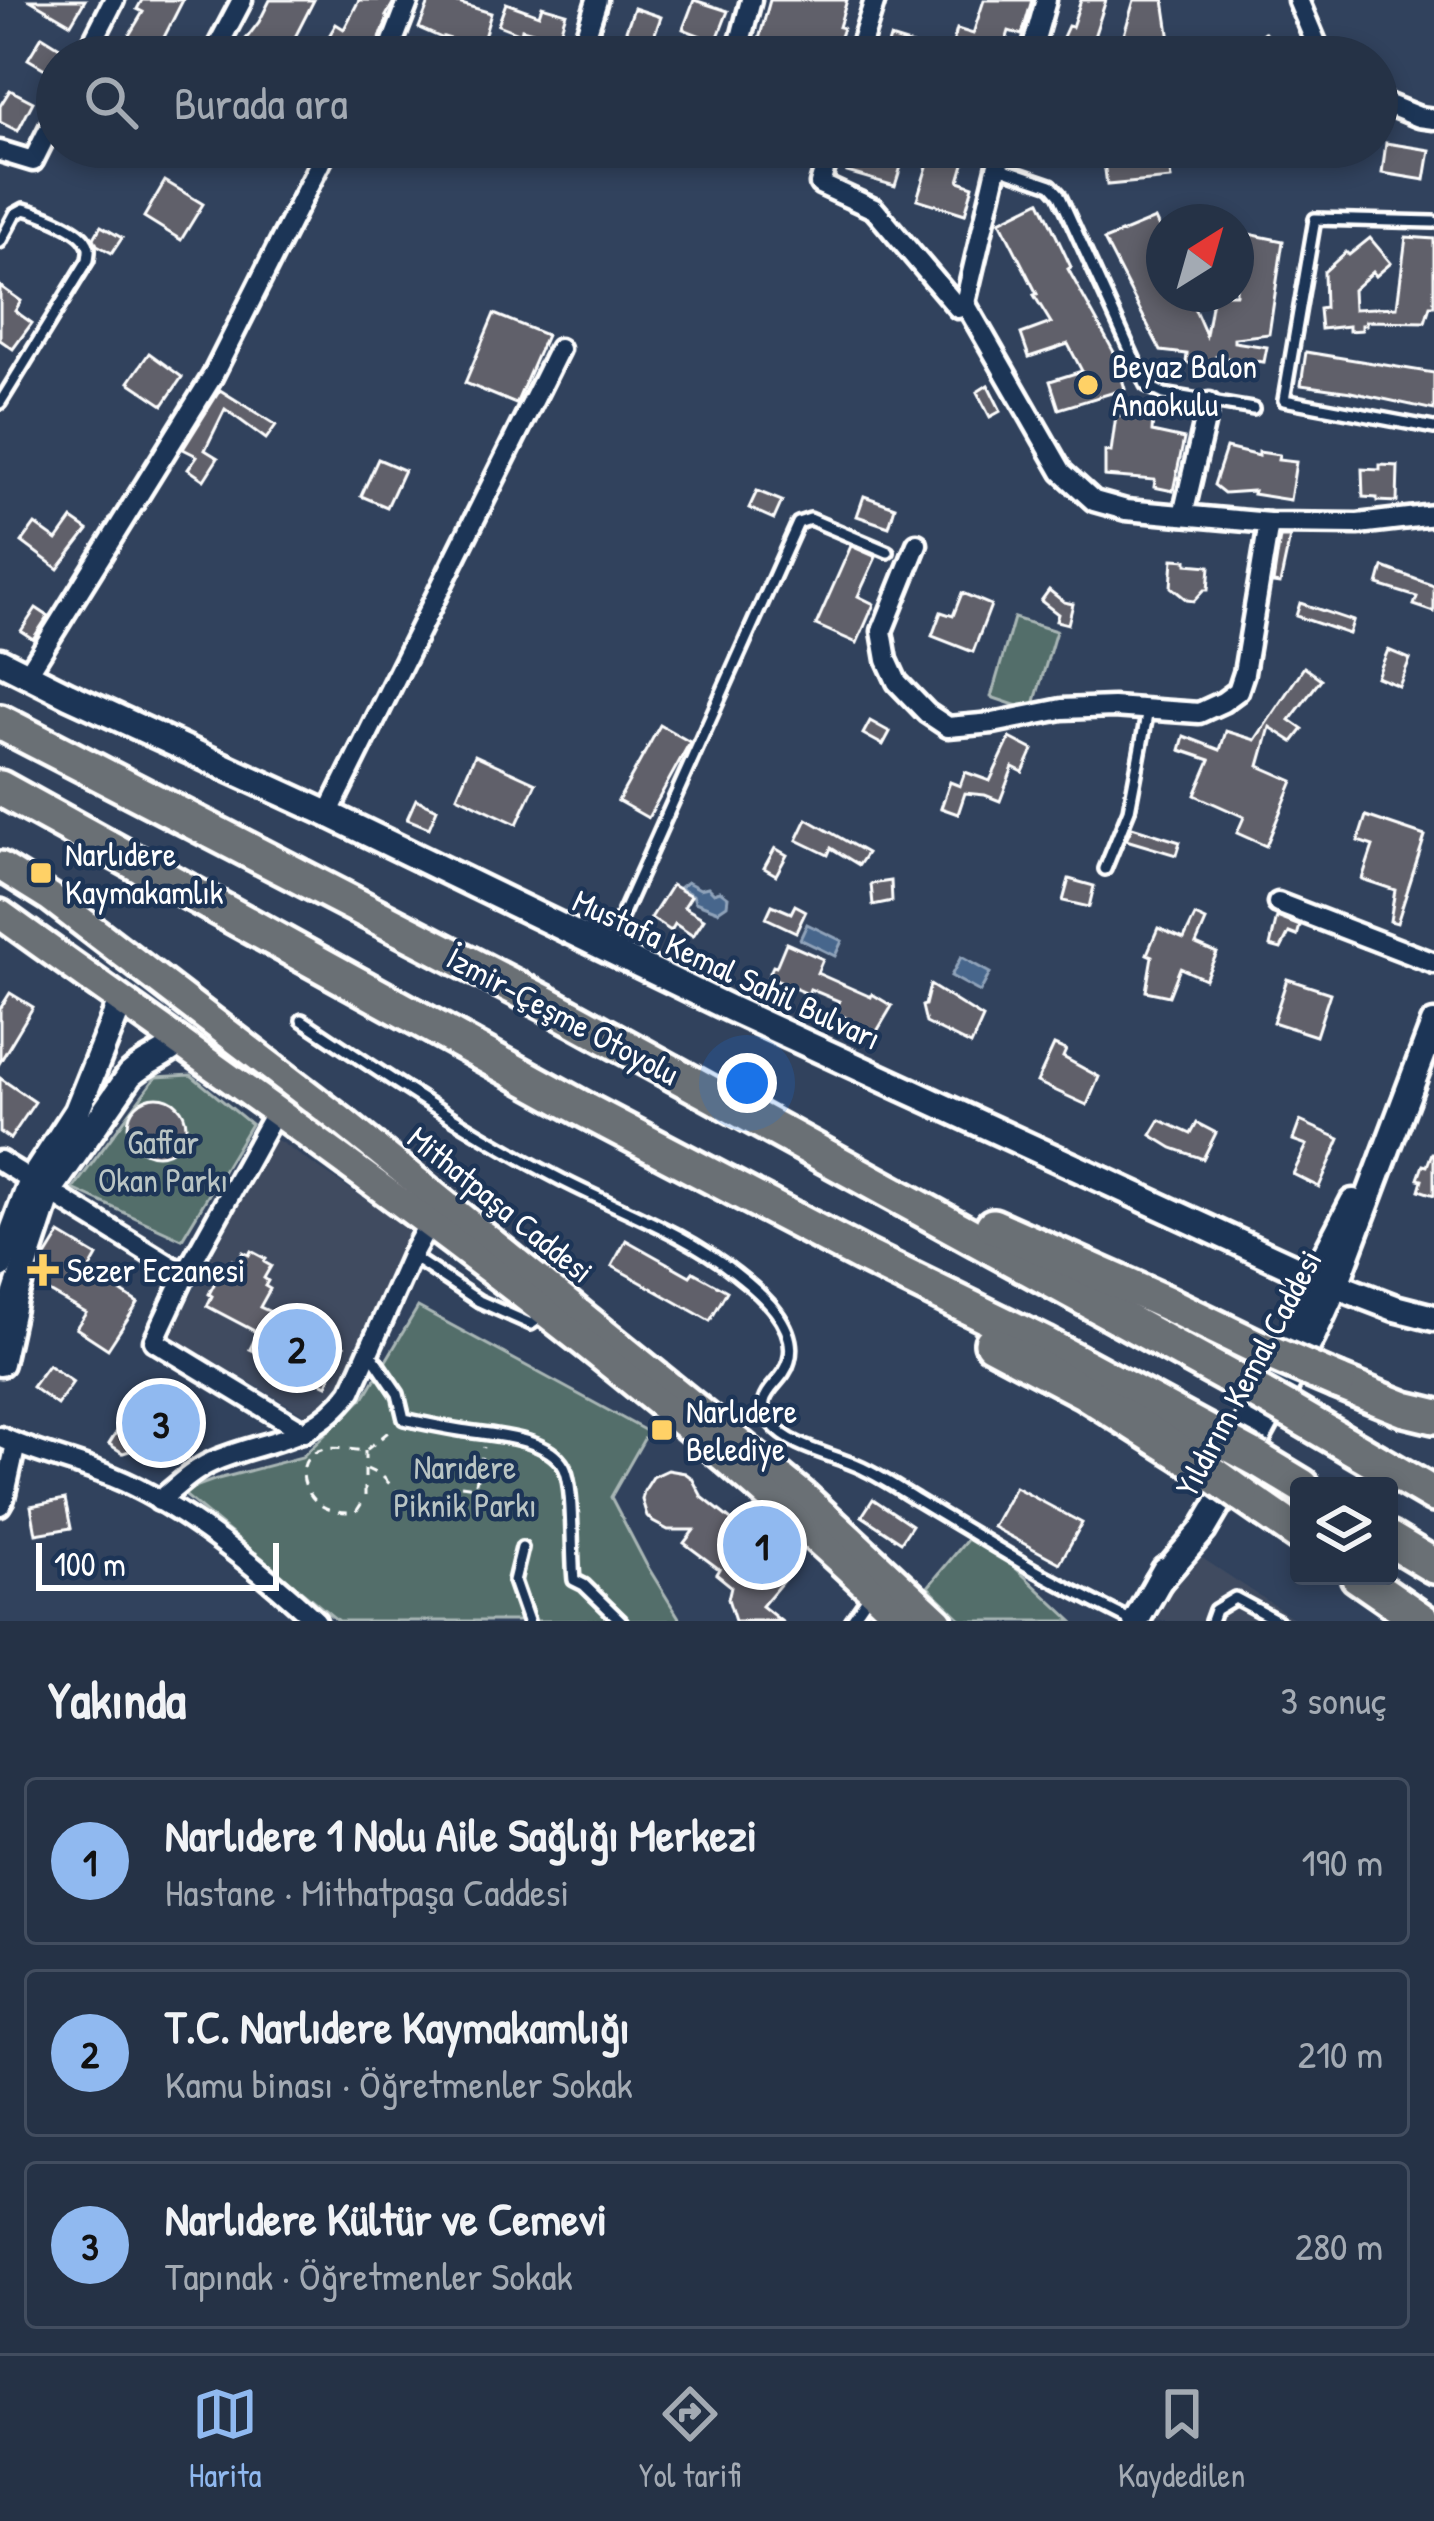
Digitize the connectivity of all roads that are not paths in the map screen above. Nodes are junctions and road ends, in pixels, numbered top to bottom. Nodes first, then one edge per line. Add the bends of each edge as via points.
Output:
1 (114, 0) edge
2 (242, 0) edge
3 (409, 0) edge
4 (597, 0) edge
5 (752, 0) edge
6 (875, 0) edge
7 (1046, 0) edge
8 (1298, 0) edge
9 (96, 36) edge
10 (223, 36) edge
11 (395, 36) edge
12 (586, 36) edge
13 (742, 36) edge
14 (864, 36) edge
15 (1036, 36) edge
16 (1313, 36) edge
17 (1398, 108) edge
18 (1434, 118) edge
19 (0, 151) edge
20 (36, 154) edge
21 (317, 168) edge
22 (824, 168) edge
23 (996, 168) edge
24 (1019, 168) edge
25 (1434, 222) edge
26 (0, 242) edge
27 (965, 303) junction
28 (560, 349) dead end
29 (0, 403) edge
30 (1209, 403) junction
31 (1253, 410) dead end
32 (1434, 428) edge
33 (1183, 515) junction
34 (1434, 515) edge
35 (1269, 523) junction
36 (916, 544) dead end
37 (888, 552) dead end
38 (0, 661) edge
39 (27, 675) junction
40 (1148, 710) junction
41 (0, 722) edge
42 (0, 788) edge
43 (328, 814) junction
44 (0, 866) edge
45 (1105, 868) dead end
46 (1278, 903) dead end
47 (0, 914) edge
48 (607, 949) junction
49 (1434, 963) edge
50 (174, 990) junction
51 (547, 1004) junction
52 (117, 1011) junction
53 (302, 1020) dead end
54 (1434, 1024) edge
55 (166, 1049) junction
56 (1428, 1062) edge
57 (276, 1111) junction
58 (0, 1161) edge
59 (41, 1185) junction
60 (429, 1223) junction
61 (411, 1256) junction
62 (0, 1266) edge
63 (185, 1275) junction
64 (1325, 1281) junction
65 (548, 1312) junction
66 (1434, 1318) edge
67 (369, 1351) junction
68 (0, 1364) edge
69 (1434, 1416) edge
70 (304, 1432) junction
71 (8, 1441) edge
72 (1211, 1452) junction
73 (1290, 1479) edge
74 (1434, 1496) edge
75 (159, 1501) junction
76 (0, 1505) edge
77 (1290, 1528) edge
78 (1398, 1544) edge
79 (522, 1548) dead end
80 (1434, 1566) edge
81 (1371, 1585) edge
82 (872, 1591) junction
83 (316, 1621) edge
84 (528, 1621) edge
85 (621, 1621) edge
86 (851, 1621) edge
87 (904, 1621) edge
88 (938, 1621) edge
89 (1134, 1621) edge
90 (1211, 1621) edge
91 (1278, 1621) edge
92 (1423, 1621) edge

1 - 9 street
2 - 10 street
3 - 11 street
4 - 12 street
5 - 13 street
6 - 14 street
7 - 15 street
8 - 16 street
17 - 18 street
19 - 20 street via 33,160
21 - 39 street via 212,377
22 - 27 street via 820,184 874,209 958,308
23 - 27 street
24 - 30 lane via 1059,194 1146,386
25 - 32 lane via 1316,219 1284,400
26 - 29 lane via 24,209 85,238 89,249
27 - 33 street via 1062,472 1094,501
28 - 43 street
30 - 31 lane
30 - 33 street
33 - 35 street
34 - 35 street
35 - 40 street via 1238,691 1199,713
36 - 40 street via 882,631 898,682 927,713 948,727 1062,709
37 - 48 lane via 810,519 798,523
38 - 39 main road, Mustafa Kemal Sahil Bulvarı
39 - 43 main road, Mustafa Kemal Sahil Bulvarı
40 - 45 lane via 1129,810
41 - 51 highway, İzmir-Çeşme Otoyolu
42 - 72 highway via 584,1108 1044,1344
43 - 48 main road, Mustafa Kemal Sahil Bulvarı
44 - 50 main road, Mithatpaşa Caddesi
46 - 49 street
47 - 52 main road, Mithatpaşa Caddesi
48 - 64 main road, Mustafa Kemal Sahil Bulvarı
50 - 52 main road via 138,987
50 - 55 main road via 187,1023
50 - 88 main road, Mithatpaşa Caddesi via 805,1497
51 - 69 highway, bridge via 925,1193 1259,1348
51 - 74 highway, İzmir-Çeşme Otoyolu, bridge
52 - 55 main road, Mithatpaşa Caddesi
52 - 59 main road
53 - 89 lane via 458,1124 735,1273 787,1328 790,1360 764,1399 785,1437 863,1468
54 - 56 main road, Yıldırım Kemal Caddesi
55 - 57 main road, Mithatpaşa Caddesi
55 - 59 main road via 135,1070
56 - 64 main road, Yıldırım Kemal Caddesi
57 - 60 main road, Mithatpaşa Caddesi
57 - 63 street
58 - 59 street
59 - 62 main road
59 - 63 street
59 - 68 main road
60 - 61 street
60 - 65 main road, Mithatpaşa Caddesi
61 - 65 lane via 531,1324
61 - 67 street
63 - 70 street via 154,1341
64 - 66 main road, Mustafa Kemal Sahil Bulvarı
64 - 89 main road, Yıldırım Kemal Caddesi via 1303,1355 1203,1530
65 - 82 main road, Mithatpaşa Caddesi via 749,1477
67 - 70 street via 339,1406
67 - 85 lane via 398,1394 404,1419 505,1435 541,1447 564,1466 574,1580
70 - 75 street via 214,1461
71 - 75 street
71 - 76 street
72 - 73 highway, bridge via 1259,1460
72 - 77 highway, bridge via 1241,1494
75 - 83 street
78 - 80 highway
79 - 84 lane via 514,1581
81 - 92 highway
82 - 86 lane
82 - 87 main road, Mithatpaşa Caddesi
90 - 91 lane via 1235,1598

